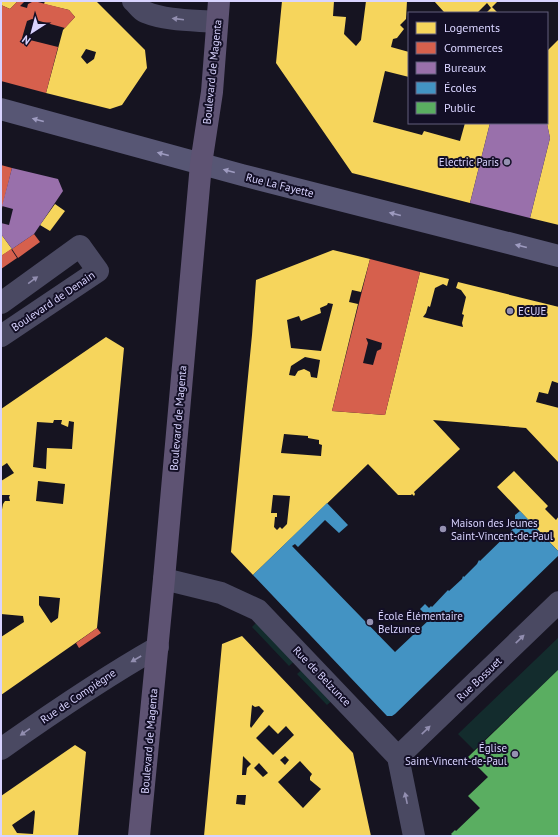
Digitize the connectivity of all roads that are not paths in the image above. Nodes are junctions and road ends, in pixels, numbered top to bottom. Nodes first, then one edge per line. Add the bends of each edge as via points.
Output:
1 (133, 1) edge
2 (218, 11) edge
3 (1, 110) edge
4 (201, 164) junction
5 (559, 256) edge
6 (1, 303) edge
7 (1, 336) edge
8 (164, 579) junction
9 (559, 602) edge
10 (158, 647) junction
11 (1, 749) edge
12 (398, 757) junction
13 (139, 836) edge
14 (414, 836) edge

2 -> 1 street via 178,19 143,11
2 - 4 main road, Boulevard de Magenta via 212,92
4 -> 3 main road, Rue La Fayette
5 -> 4 main road, Rue La Fayette
4 - 8 main road, Boulevard de Magenta
6 -> 7 street, Boulevard de Denain via 80,246 98,271
8 - 10 main road, Boulevard de Magenta
8 - 12 street, Rue de Belzunce via 221,593 258,610
12 -> 9 street, Rue Bossuet
10 -> 11 street, Rue de Compiègne via 115,671
10 - 13 main road, Boulevard de Magenta
14 -> 12 street

